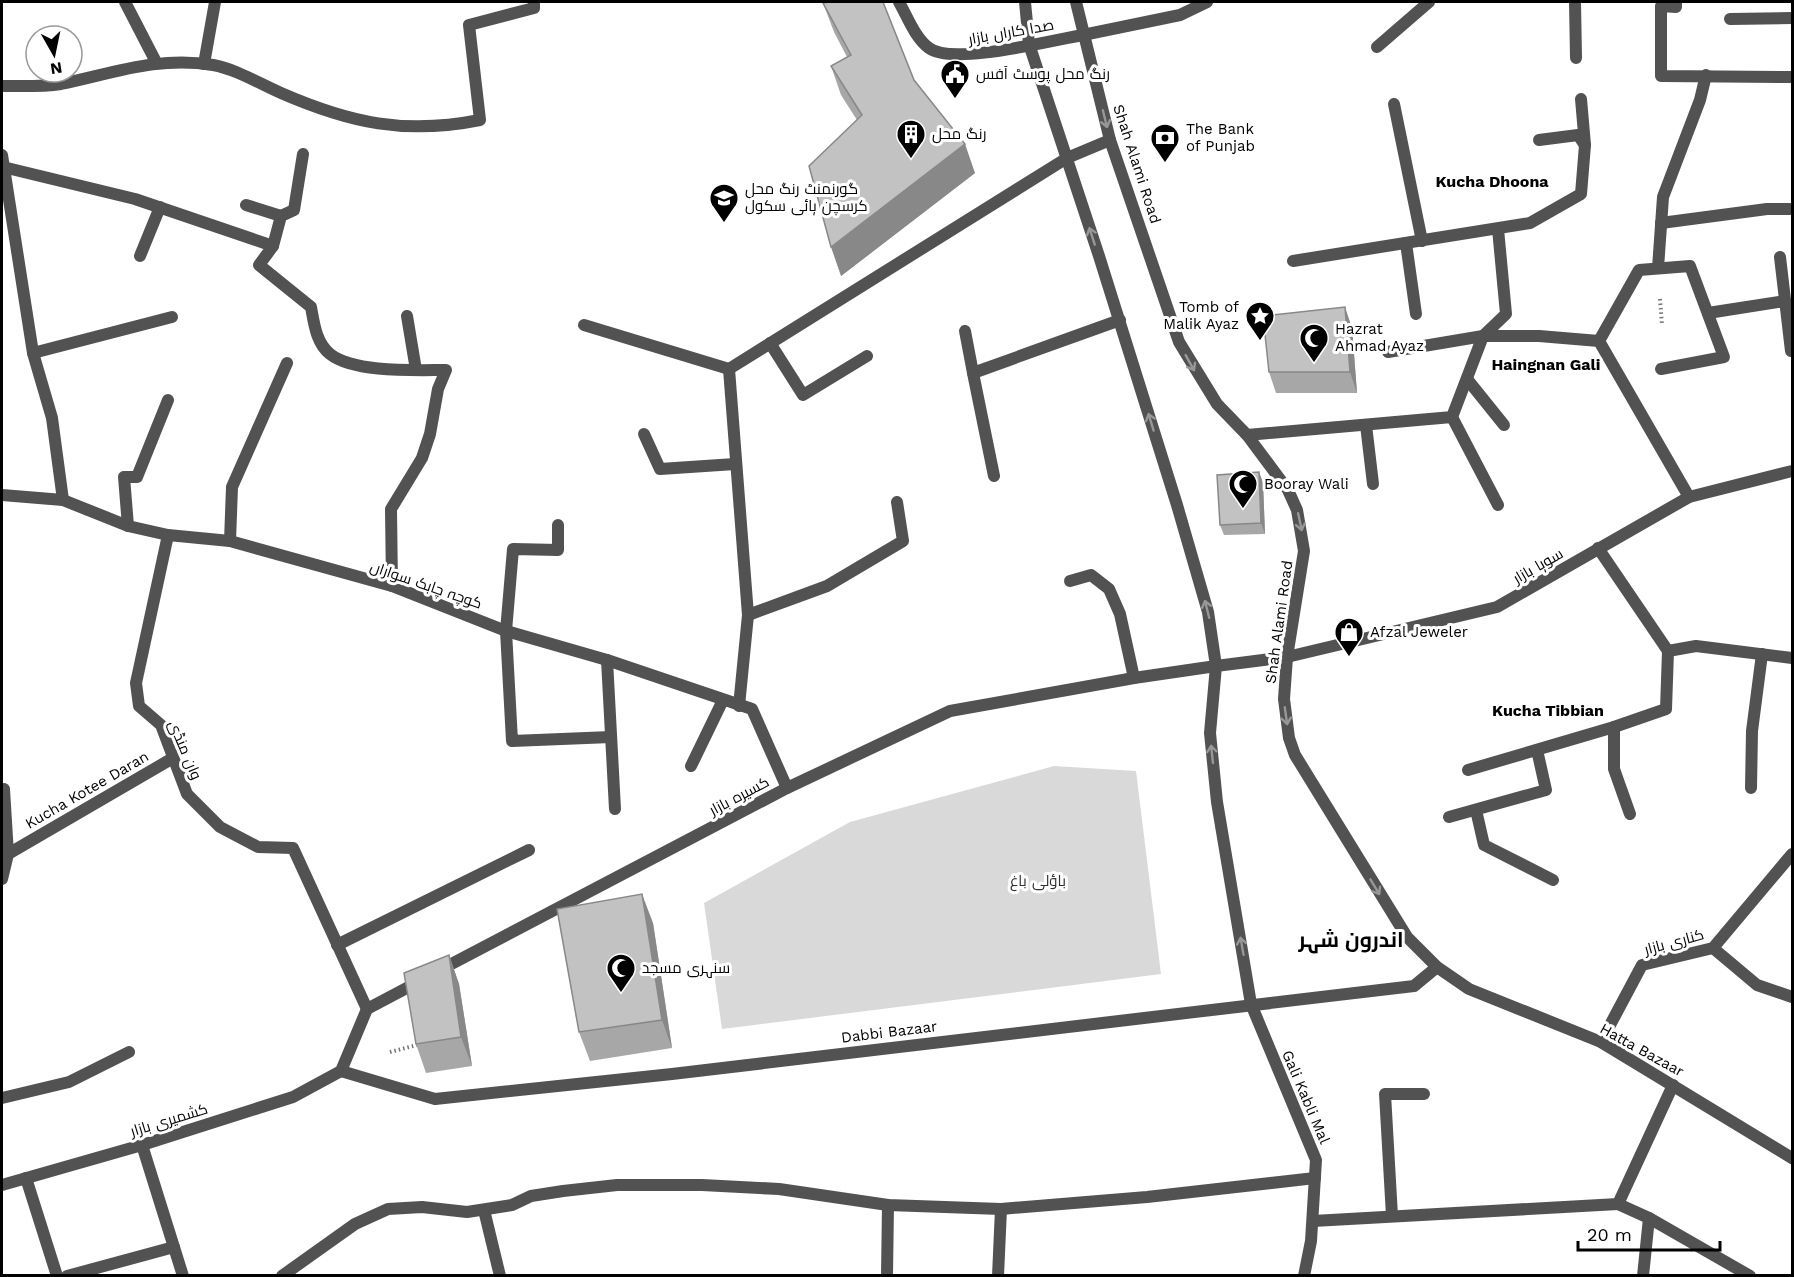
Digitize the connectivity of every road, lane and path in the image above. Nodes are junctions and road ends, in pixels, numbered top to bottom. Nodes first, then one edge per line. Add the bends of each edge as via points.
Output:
1 (125, 2) edge
2 (215, 2) edge
3 (534, 2) edge
4 (899, 2) edge
5 (1025, 2) edge
6 (1076, 2) edge
7 (1207, 2) edge
8 (1429, 2) edge
9 (1575, 2) edge
10 (1676, 2) edge
11 (1792, 18) edge
12 (1730, 19) dead end
13 (1083, 35) junction
14 (1029, 44) junction
15 (1377, 47) dead end
16 (1576, 58) dead end
17 (156, 62) junction
18 (204, 64) junction
19 (1706, 75) junction
20 (1792, 77) edge
21 (2, 86) edge
22 (1581, 99) dead end
23 (1394, 104) dead end
24 (1110, 140) junction
25 (1539, 140) dead end
26 (1585, 145) junction
27 (303, 154) dead end
28 (1067, 158) junction
29 (2, 161) edge
30 (4, 182) edge
31 (246, 205) dead end
32 (160, 207) junction
33 (1792, 209) edge
34 (281, 216) junction
35 (1661, 224) junction
36 (1498, 229) junction
37 (1422, 241) junction
38 (1406, 243) junction
39 (273, 246) junction
40 (140, 256) dead end
41 (1780, 257) dead end
42 (1293, 261) dead end
43 (1658, 268) junction
44 (1785, 301) junction
45 (1708, 313) junction
46 (1416, 314) dead end
47 (407, 316) dead end
48 (172, 317) dead end
49 (1120, 320) junction
50 (584, 324) dead end
51 (965, 331) dead end
52 (1483, 336) junction
53 (1599, 341) junction
54 (770, 343) junction
55 (1791, 351) dead end
56 (1388, 352) dead end
57 (33, 353) junction
58 (867, 356) dead end
59 (287, 363) dead end
60 (729, 369) junction
61 (1660, 369) dead end
62 (416, 370) junction
63 (973, 373) junction
64 (1467, 379) junction
65 (168, 400) dead end
66 (1452, 417) junction
67 (1366, 425) junction
68 (1504, 425) dead end
69 (644, 434) dead end
70 (1247, 435) junction
71 (735, 464) junction
72 (1792, 471) edge
73 (994, 476) dead end
74 (1373, 484) dead end
75 (2, 495) edge
76 (1689, 497) junction
77 (63, 500) junction
78 (897, 502) dead end
79 (1498, 505) dead end
80 (558, 525) dead end
81 (128, 526) junction
82 (168, 535) junction
83 (230, 542) junction
84 (1598, 548) junction
85 (1070, 581) dead end
86 (392, 586) junction
87 (748, 615) junction
88 (506, 631) junction
89 (1668, 651) junction
90 (1762, 654) junction
91 (1287, 657) junction
92 (1792, 658) edge
93 (607, 660) junction
94 (1216, 666) junction
95 (1134, 678) junction
96 (723, 700) junction
97 (740, 706) junction
98 (1614, 727) junction
99 (611, 737) junction
100 (1536, 750) junction
101 (173, 758) junction
102 (691, 766) dead end
103 (1468, 770) dead end
104 (787, 788) junction
105 (1751, 788) dead end
106 (2, 790) edge
107 (615, 809) dead end
108 (1476, 810) junction
109 (1630, 814) dead end
110 (1449, 817) dead end
111 (529, 850) dead end
112 (8, 854) junction
113 (1792, 855) edge
114 (2, 879) edge
115 (1553, 880) dead end
116 (337, 945) junction
117 (1713, 948) junction
118 (1437, 967) junction
119 (1792, 997) edge
120 (1251, 1004) junction
121 (367, 1009) junction
122 (1601, 1042) junction
123 (422, 1044) edge
124 (129, 1052) dead end
125 (384, 1053) dead end
126 (341, 1071) junction
127 (1673, 1084) junction
128 (1424, 1094) dead end
129 (2, 1098) edge
130 (142, 1145) junction
131 (1792, 1158) edge
132 (26, 1178) junction
133 (1315, 1178) junction
134 (2, 1185) edge
135 (1618, 1204) junction
136 (888, 1205) junction
137 (1001, 1209) junction
138 (484, 1210) junction
139 (1392, 1216) junction
140 (1649, 1218) junction
141 (1313, 1221) junction
142 (174, 1247) junction
143 (57, 1275) edge
144 (67, 1275) edge
145 (183, 1275) edge
146 (282, 1275) edge
147 (500, 1275) edge
148 (887, 1275) edge
149 (998, 1275) edge
150 (1304, 1275) edge
151 (1643, 1275) edge
152 (1749, 1275) edge

1 - 17 street
2 - 18 street
3 - 18 street via 534,8 469,25 480,120 447,127 403,128 347,118
4 - 14 street, صدا کاراں بازار via 919,37 929,49 938,52 968,56
5 - 14 street
6 - 13 street, Shah Alami Road
7 - 13 street, صدا کاراں بازار via 1180,15
8 - 15 street
9 - 16 street
10 - 19 street via 1676,8 1661,6 1661,75
11 - 12 street
13 - 14 street, صدا کاراں بازار
13 -> 24 street, Shah Alami Road
14 - 28 street
17 - 18 street
17 - 21 street via 58,84
19 - 20 street
19 - 35 street via 1663,197
22 - 26 street
23 - 37 street
24 - 28 street
24 -> 70 street, Shah Alami Road via 1179,342 1217,404
25 - 26 street via 1578,135
26 - 36 street via 1581,194 1530,224
27 - 34 street via 294,210
49 -> 28 street
28 - 54 street
29 - 30 street
29 - 32 street
30 - 57 street
31 - 34 street
32 - 39 street
32 - 40 street
33 - 35 street
34 - 39 street
35 - 43 street
36 - 37 street
36 - 52 street via 1506,314
37 - 38 street
38 - 42 street
38 - 46 street
39 - 62 street via 259,266 311,307 315,331 329,354 352,364
41 - 44 street
43 - 45 street via 1690,266
43 - 53 street via 1639,270
44 - 45 street
44 - 55 street
45 - 61 street via 1724,357
47 - 62 street
48 - 57 street
49 - 63 street
94 -> 49 street via 1208,612
50 - 60 street
51 - 63 street
52 - 53 street
52 - 56 street
52 - 64 street
53 - 76 street
54 - 58 street via 803,395
54 - 60 street
57 - 77 street via 52,418
59 - 83 street via 232,487
60 - 71 street
62 - 86 street via 446,370 422,458 391,509
63 - 73 street
64 - 66 street
64 - 68 street
65 - 81 street via 136,477 124,477
66 - 67 street
66 - 79 street
67 - 70 street
67 - 74 street
69 - 71 street via 660,469
70 -> 91 street, Shah Alami Road via 1288,490 1301,526 1304,551
71 - 87 street
72 - 76 street, سوہا بازار
75 - 77 street, کوچہ چابک سواراں
76 - 84 street, سوہا بازار
77 - 81 street, کوچہ چابک سواراں
78 - 87 street via 903,541 827,586
80 - 88 street via 558,550 513,549
81 - 82 street, کوچہ چابک سواراں
82 - 83 street, کوچہ چابک سواراں
82 - 101 street, وان منڈی via 136,683 139,705 161,725
83 - 86 street, کوچہ چابک سواراں
84 - 89 street
84 - 91 street, سوہا بازار via 1497,607
85 - 95 street via 1091,575 1109,589 1120,614
86 - 88 street, کوچہ چابک سواراں
87 - 97 street
88 - 93 street, کوچہ چابک سواراں
88 - 99 street via 512,741
89 - 90 street via 1695,646
89 - 98 street via 1666,709
90 - 92 street
90 - 105 street via 1752,731
91 - 94 street, سوہا بازار
91 -> 118 street, Shah Alami Road via 1285,715 1295,754 1407,937
93 - 96 street, کوچہ چابک سواراں
93 - 99 street
94 - 95 street, کسیرہ بازار
120 -> 94 street via 1216,802 1210,733
95 - 104 street, کسیرہ بازار via 950,711
96 - 97 street, کوچہ چابک سواراں
96 - 102 street
97 - 104 street, کوچہ چابک سواراں via 752,709
98 - 100 street
98 - 109 street via 1614,769
99 - 107 street
100 - 103 street
100 - 108 street via 1546,790
101 - 112 street, Kucha Kotee Daran
101 - 116 street, وان منڈی via 187,794 220,827 258,847 293,848
104 - 121 street, کسیرہ بازار
106 - 112 street
108 - 110 street
108 - 115 street via 1484,845
111 - 116 street
112 - 114 street
113 - 117 street, کناری بازار
116 - 121 street, وان منڈی
117 - 119 street via 1757,986
117 - 122 street, کناری بازار via 1642,965
118 - 120 street, Dabbi Bazaar via 1414,986
118 - 122 street, Hatta Bazaar via 1470,989
120 - 126 street, Dabbi Bazaar via 435,1099
120 - 133 street, Gali Kabli Mal via 1316,1160
121 - 126 street
122 - 127 street, Hatta Bazaar
123 - 125 path
124 - 129 street via 69,1082
126 - 130 street, کشمیری بازار via 293,1097
127 - 131 street, Hatta Bazaar
127 - 135 street
128 - 139 street via 1385,1094
130 - 132 street, کشمیری بازار
130 - 142 street
132 - 134 street, کشمیری بازار
132 - 143 street
133 - 137 street
133 - 141 street, Gali Kabli Mal
135 - 139 street
135 - 140 street
136 - 137 street
136 - 138 street via 779,1188 628,1185 563,1191
136 - 148 street
137 - 149 street
138 - 146 street via 388,1209 355,1224
138 - 147 street
139 - 141 street
140 - 151 street
140 - 152 street
141 - 150 street, Gali Kabli Mal
142 - 144 street
142 - 145 street

